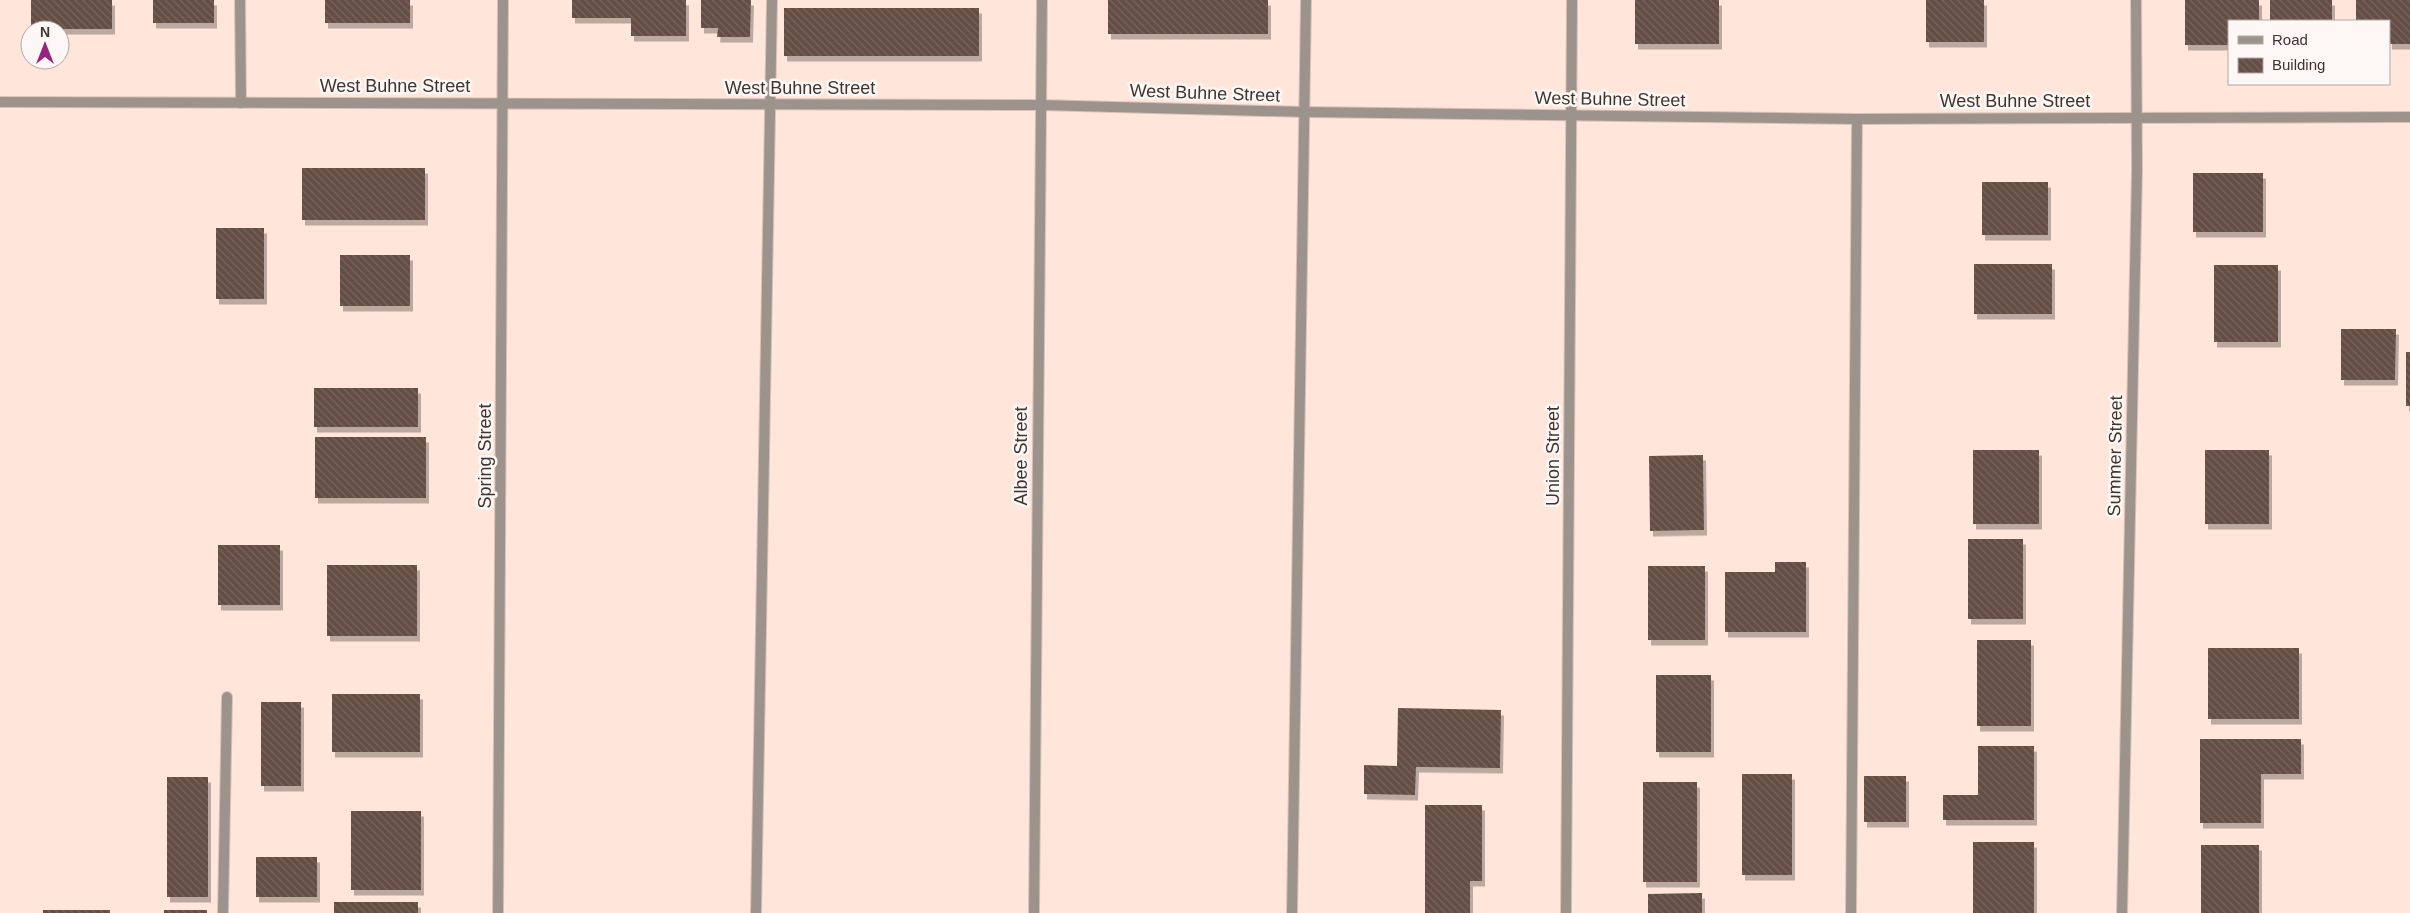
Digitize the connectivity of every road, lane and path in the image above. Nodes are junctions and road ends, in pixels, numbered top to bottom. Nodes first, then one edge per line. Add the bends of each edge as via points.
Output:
1 (240, 0) edge
2 (503, 0) edge
3 (772, 0) edge
4 (1042, 0) edge
5 (1306, 0) edge
6 (1572, 0) edge
7 (2136, 0) edge
8 (0, 102) edge
9 (503, 102) junction
10 (241, 103) junction
11 (771, 105) junction
12 (1040, 105) junction
13 (1305, 112) junction
14 (1572, 115) junction
15 (2136, 117) junction
16 (2410, 117) edge
17 (1857, 119) junction
18 (226, 697) dead end
19 (223, 913) edge
20 (498, 913) edge
21 (756, 913) edge
22 (1034, 913) edge
23 (1292, 913) edge
24 (1566, 913) edge
25 (1851, 913) edge
26 (2122, 913) edge

1 - 10 street
2 - 9 street, Spring Street
3 - 11 street
4 - 12 street, Albee Street
5 - 13 street
6 - 14 street, Union Street
7 - 15 street, Summer Street
8 - 10 street, West Buhne Street
9 - 10 street, West Buhne Street
9 - 11 street, West Buhne Street
9 - 20 street, Spring Street
11 - 12 street, West Buhne Street
11 - 21 street
12 - 13 street, West Buhne Street
12 - 22 street, Albee Street
13 - 14 street, West Buhne Street
13 - 23 street
14 - 17 street, West Buhne Street
14 - 24 street, Union Street
15 - 16 street, West Buhne Street
15 - 17 street, West Buhne Street
15 - 26 street, Summer Street
17 - 25 street
18 - 19 street

